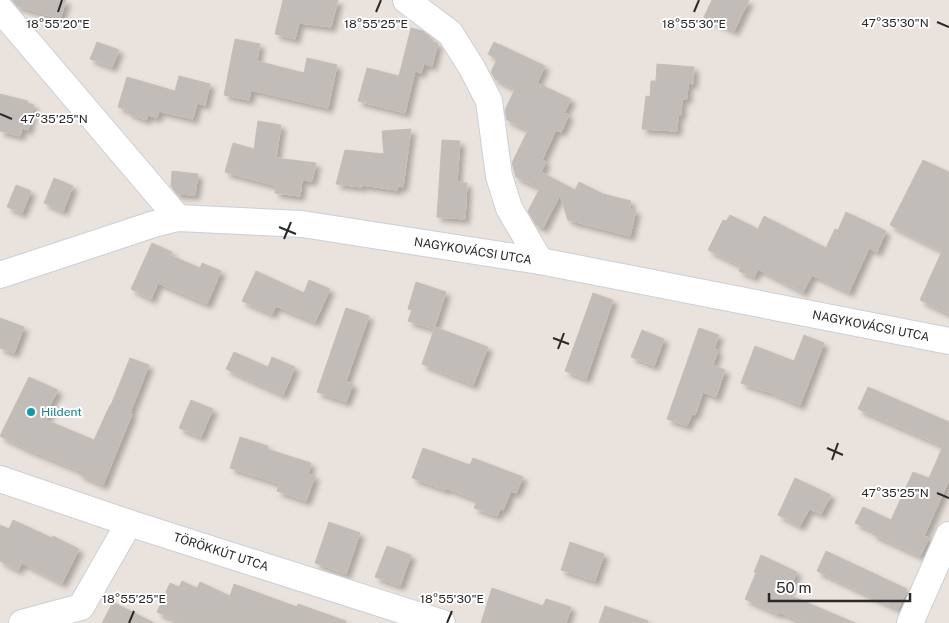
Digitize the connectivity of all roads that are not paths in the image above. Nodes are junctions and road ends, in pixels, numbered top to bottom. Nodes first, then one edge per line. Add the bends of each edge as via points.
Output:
1 (406, 0) edge
2 (0, 9) edge
3 (178, 218) junction
4 (540, 261) junction
5 (0, 275) edge
6 (949, 341) edge
7 (0, 479) edge
8 (129, 523) junction
9 (949, 535) edge
10 (22, 623) edge
11 (442, 623) edge
12 (910, 623) edge

1 - 4 street via 450,33 489,101 499,176 509,208
2 - 3 street
3 - 4 street, NAGYKOVÁCSI UTCA via 302,224
3 - 5 street, NAGYKOVÁCSI UTCA
4 - 6 street, NAGYKOVÁCSI UTCA
7 - 8 street, TÖRÖKKÚT UTCA
8 - 10 street via 81,607
8 - 11 street, TÖRÖKKÚT UTCA
9 - 12 street

